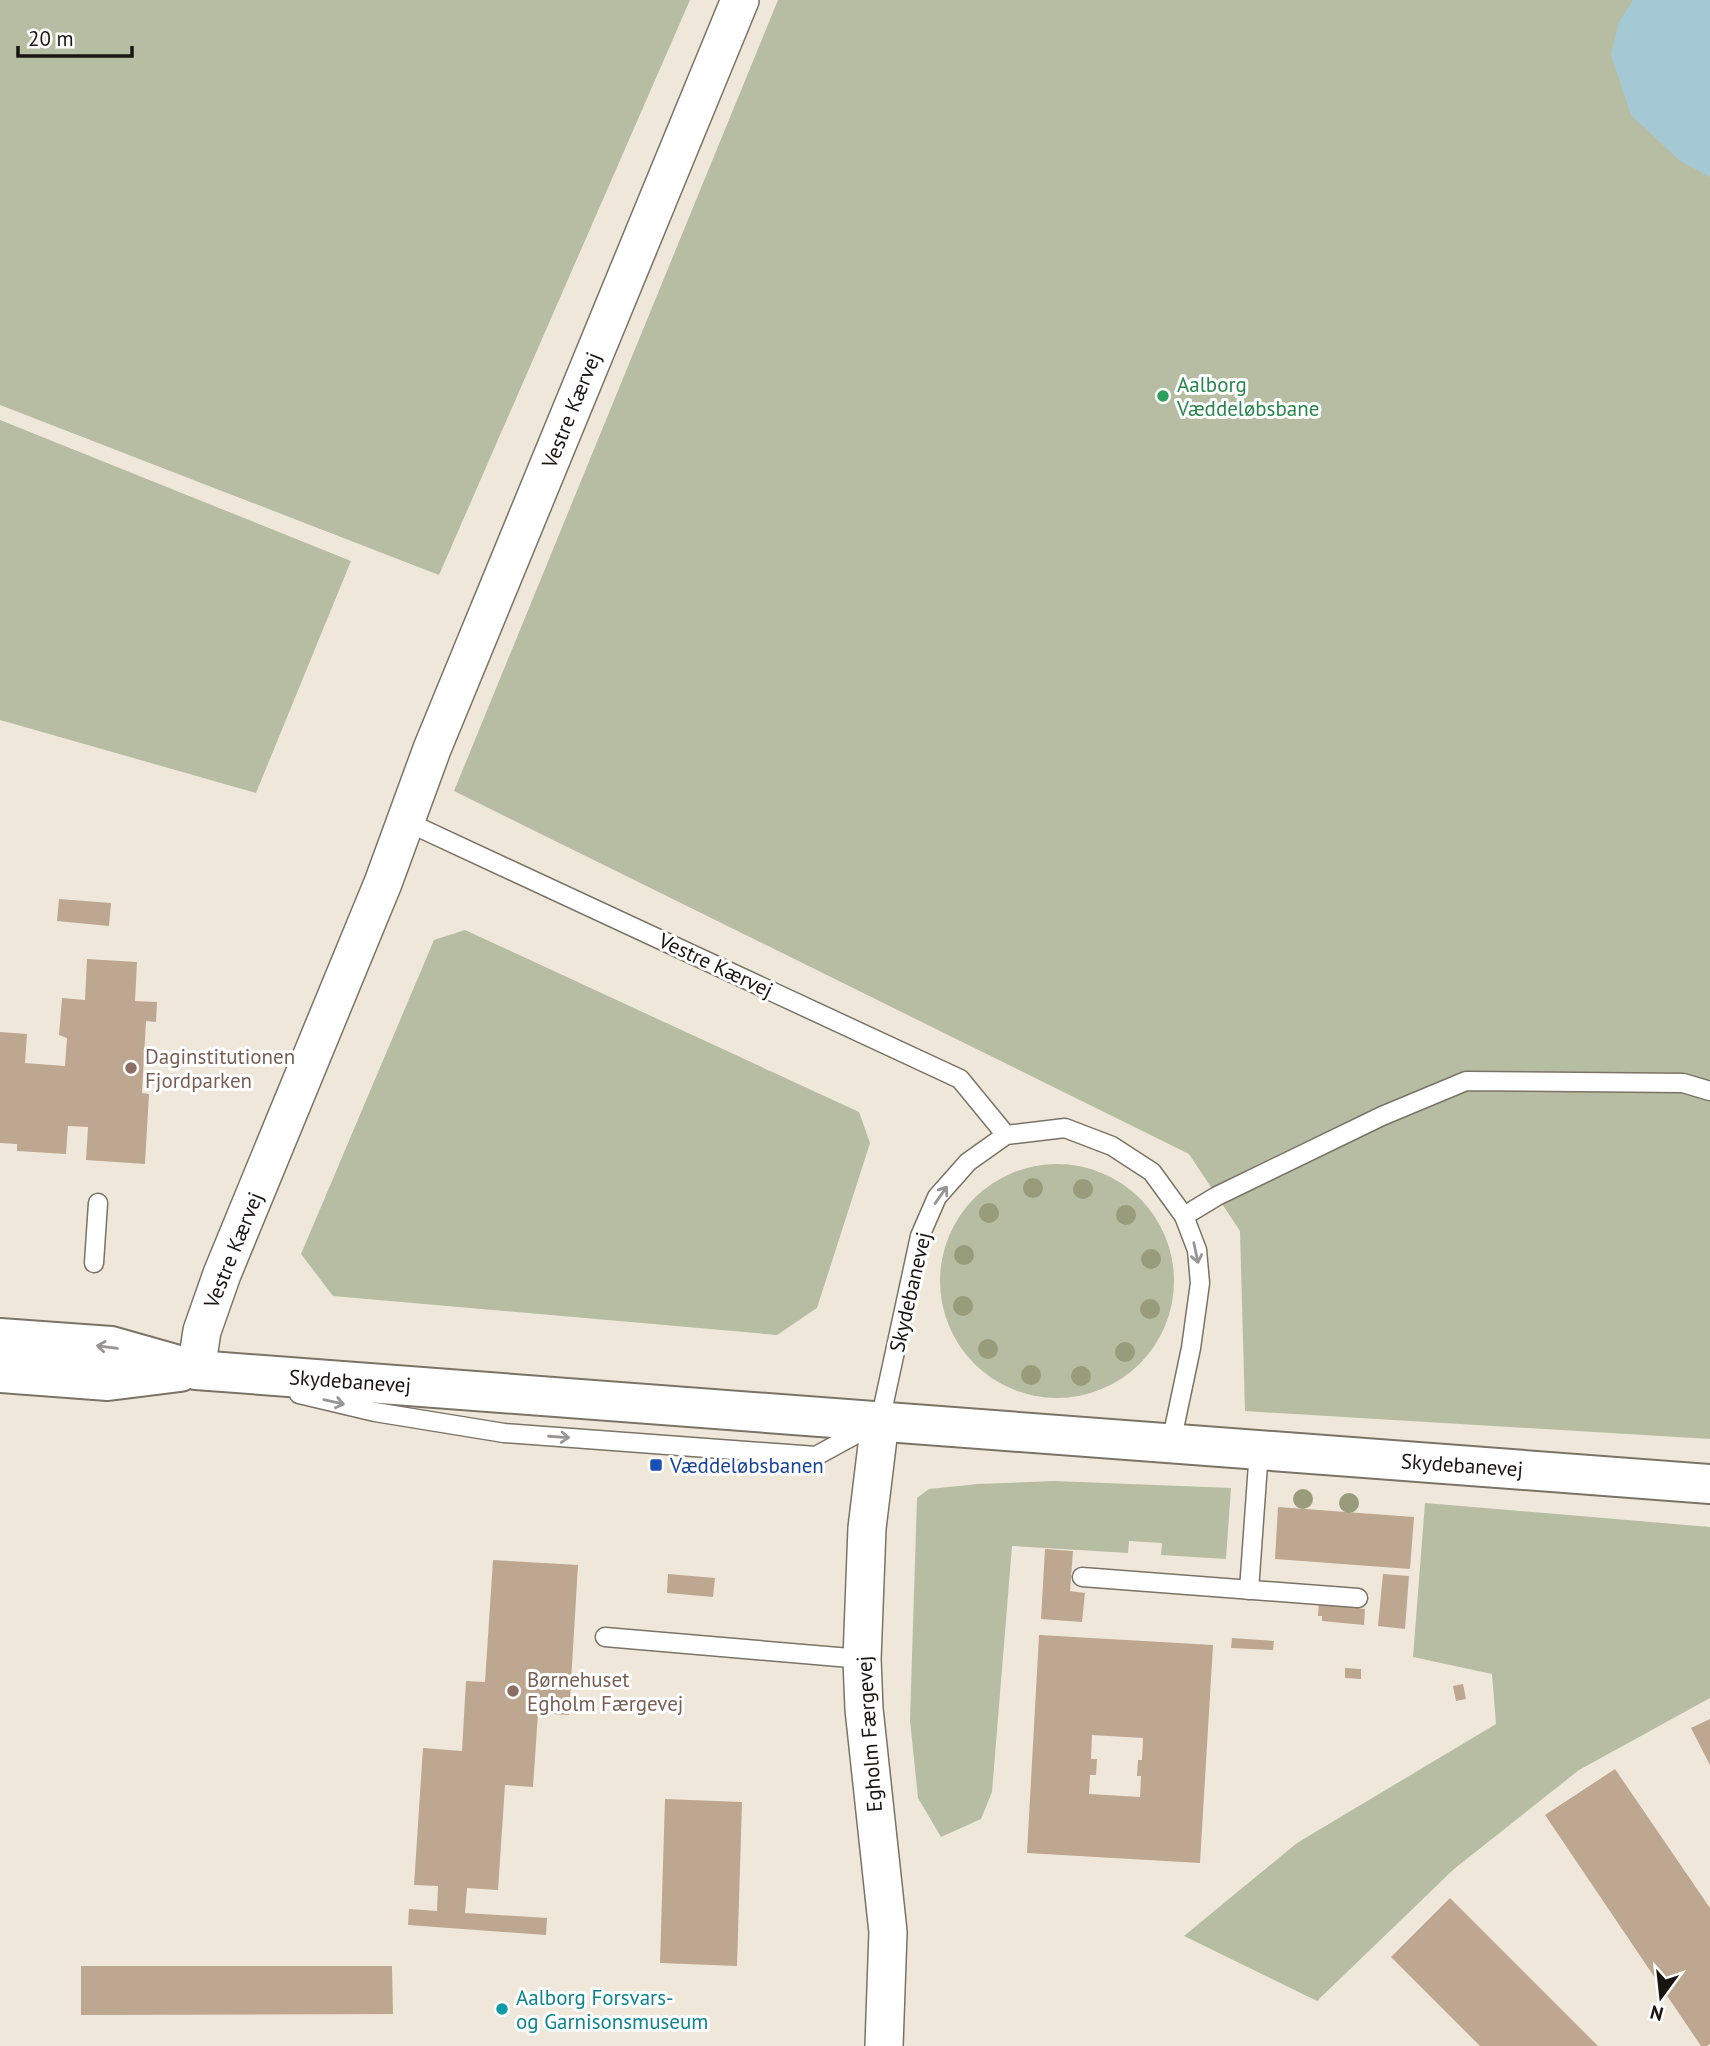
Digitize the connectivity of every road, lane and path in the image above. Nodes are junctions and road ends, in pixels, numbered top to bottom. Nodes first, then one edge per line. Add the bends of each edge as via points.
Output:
1 (740, 0) edge
2 (405, 821) junction
3 (1710, 1091) edge
4 (1006, 1135) junction
5 (98, 1203) dead end
6 (1184, 1216) junction
7 (93, 1263) dead end
8 (0, 1338) edge
9 (196, 1370) junction
10 (0, 1373) edge
11 (880, 1421) junction
12 (1171, 1443) junction
13 (1259, 1450) junction
14 (1710, 1484) edge
15 (1082, 1577) dead end
16 (1249, 1590) junction
17 (1358, 1598) dead end
18 (605, 1637) dead end
19 (862, 1659) junction
20 (884, 2046) edge

1 - 2 street, Vestre Kærvej
2 - 4 lane, Vestre Kærvej via 960,1079
2 - 9 street, Vestre Kærvej via 222,1274 202,1331
3 - 6 lane via 1683,1083 1466,1081 1370,1122
4 - 6 lane, Skydebanevej via 1065,1128 1112,1146 1152,1172
11 -> 4 lane, Skydebanevej via 919,1236 937,1197 968,1162
5 - 7 lane
6 -> 12 lane, Skydebanevej via 1197,1250 1200,1283
9 -> 8 street, Skydebanevej via 111,1346
9 - 10 street, Skydebanevej via 108,1381
9 - 11 street, Skydebanevej
11 - 12 street, Skydebanevej
11 - 19 street, Egholm Færgevej via 867,1528
12 - 13 street, Skydebanevej
13 - 14 street, Skydebanevej
13 - 16 lane
15 - 16 lane
16 - 17 lane
18 - 19 lane
19 - 20 street, Egholm Færgevej via 888,1931

